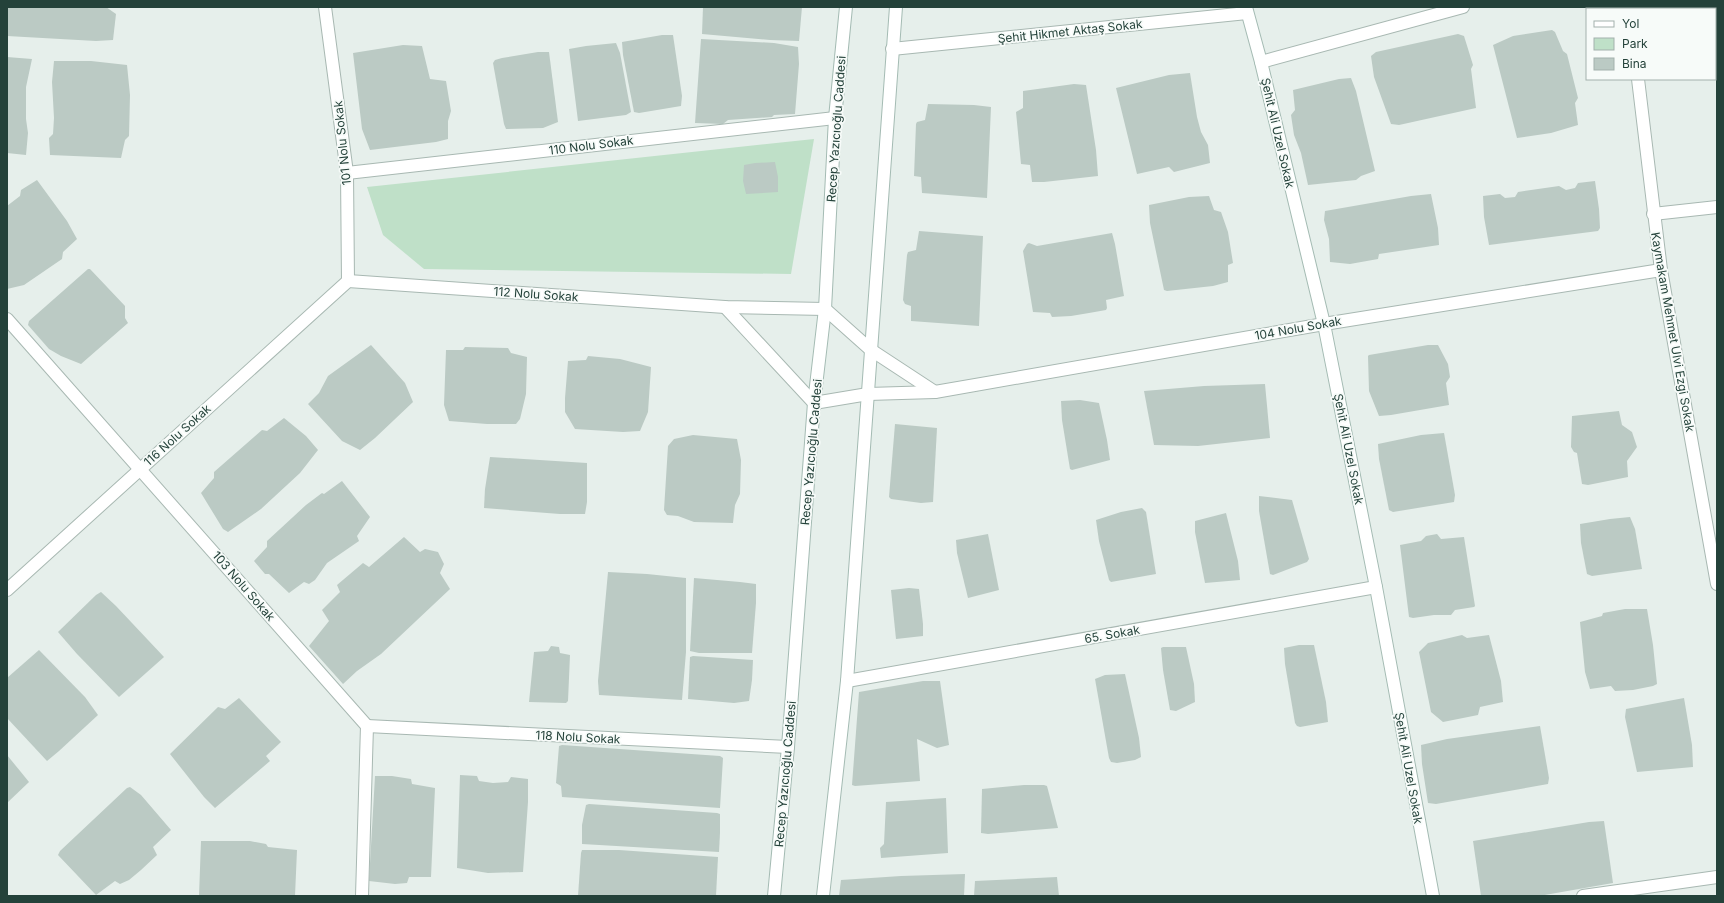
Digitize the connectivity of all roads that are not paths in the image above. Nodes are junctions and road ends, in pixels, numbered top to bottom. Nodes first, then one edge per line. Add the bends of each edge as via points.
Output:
1 (325, 7) edge
2 (846, 7) edge
3 (896, 7) edge
4 (1464, 7) edge
5 (1246, 10) edge
6 (892, 49) junction
7 (1262, 62) junction
8 (1638, 80) edge
9 (835, 118) junction
10 (347, 173) junction
11 (1717, 207) edge
12 (1653, 214) junction
13 (1661, 270) junction
14 (348, 281) junction
15 (725, 307) junction
16 (825, 309) junction
17 (7, 319) edge
18 (1324, 324) junction
19 (871, 350) junction
20 (935, 392) junction
21 (868, 394) junction
22 (814, 403) junction
23 (140, 468) junction
24 (1717, 584) edge
25 (1376, 587) junction
26 (7, 590) edge
27 (847, 681) junction
28 (368, 726) junction
29 (788, 747) junction
30 (1717, 877) edge
31 (362, 896) edge
32 (774, 896) edge
33 (824, 896) edge
34 (1433, 896) edge
35 (1583, 896) edge

1 - 10 street, 101 Nolu Sokak
2 - 9 street, Recep Yazıcıoğlu Caddesi
3 - 6 street
4 - 7 street
5 - 6 street, Şehit Hikmet Aktaş Sokak
5 - 7 street, Şehit Ali Uzel Sokak
6 - 19 street
7 - 18 street, Şehit Ali Uzel Sokak
8 - 12 street, Kaymakam Mehmet Ulvi Ezgi Sokak
9 - 10 street, 110 Nolu Sokak
9 - 16 street, Recep Yazıcıoğlu Caddesi
10 - 14 street, 101 Nolu Sokak
11 - 12 street
12 - 13 street, Kaymakam Mehmet Ulvi Ezgi Sokak
13 - 18 street, 104 Nolu Sokak
13 - 24 street, Kaymakam Mehmet Ulvi Ezgi Sokak
14 - 15 street, 112 Nolu Sokak
14 - 23 street, 116 Nolu Sokak
15 - 16 street, 112 Nolu Sokak
15 - 22 street
16 - 19 street
16 - 22 street, Recep Yazıcıoğlu Caddesi
17 - 23 street, 103 Nolu Sokak
18 - 20 street, 104 Nolu Sokak
18 - 25 street, Şehit Ali Uzel Sokak
19 - 20 street
19 - 21 street
20 - 21 street, 104 Nolu Sokak
21 - 22 street, 104 Nolu Sokak
21 - 27 street
22 - 29 street, Recep Yazıcıoğlu Caddesi
23 - 26 street, 116 Nolu Sokak
23 - 28 street, 103 Nolu Sokak
25 - 27 street, 65. Sokak
25 - 34 street, Şehit Ali Uzel Sokak
27 - 33 street
28 - 29 street, 118 Nolu Sokak
28 - 31 street
29 - 32 street, Recep Yazıcıoğlu Caddesi
30 - 35 street

